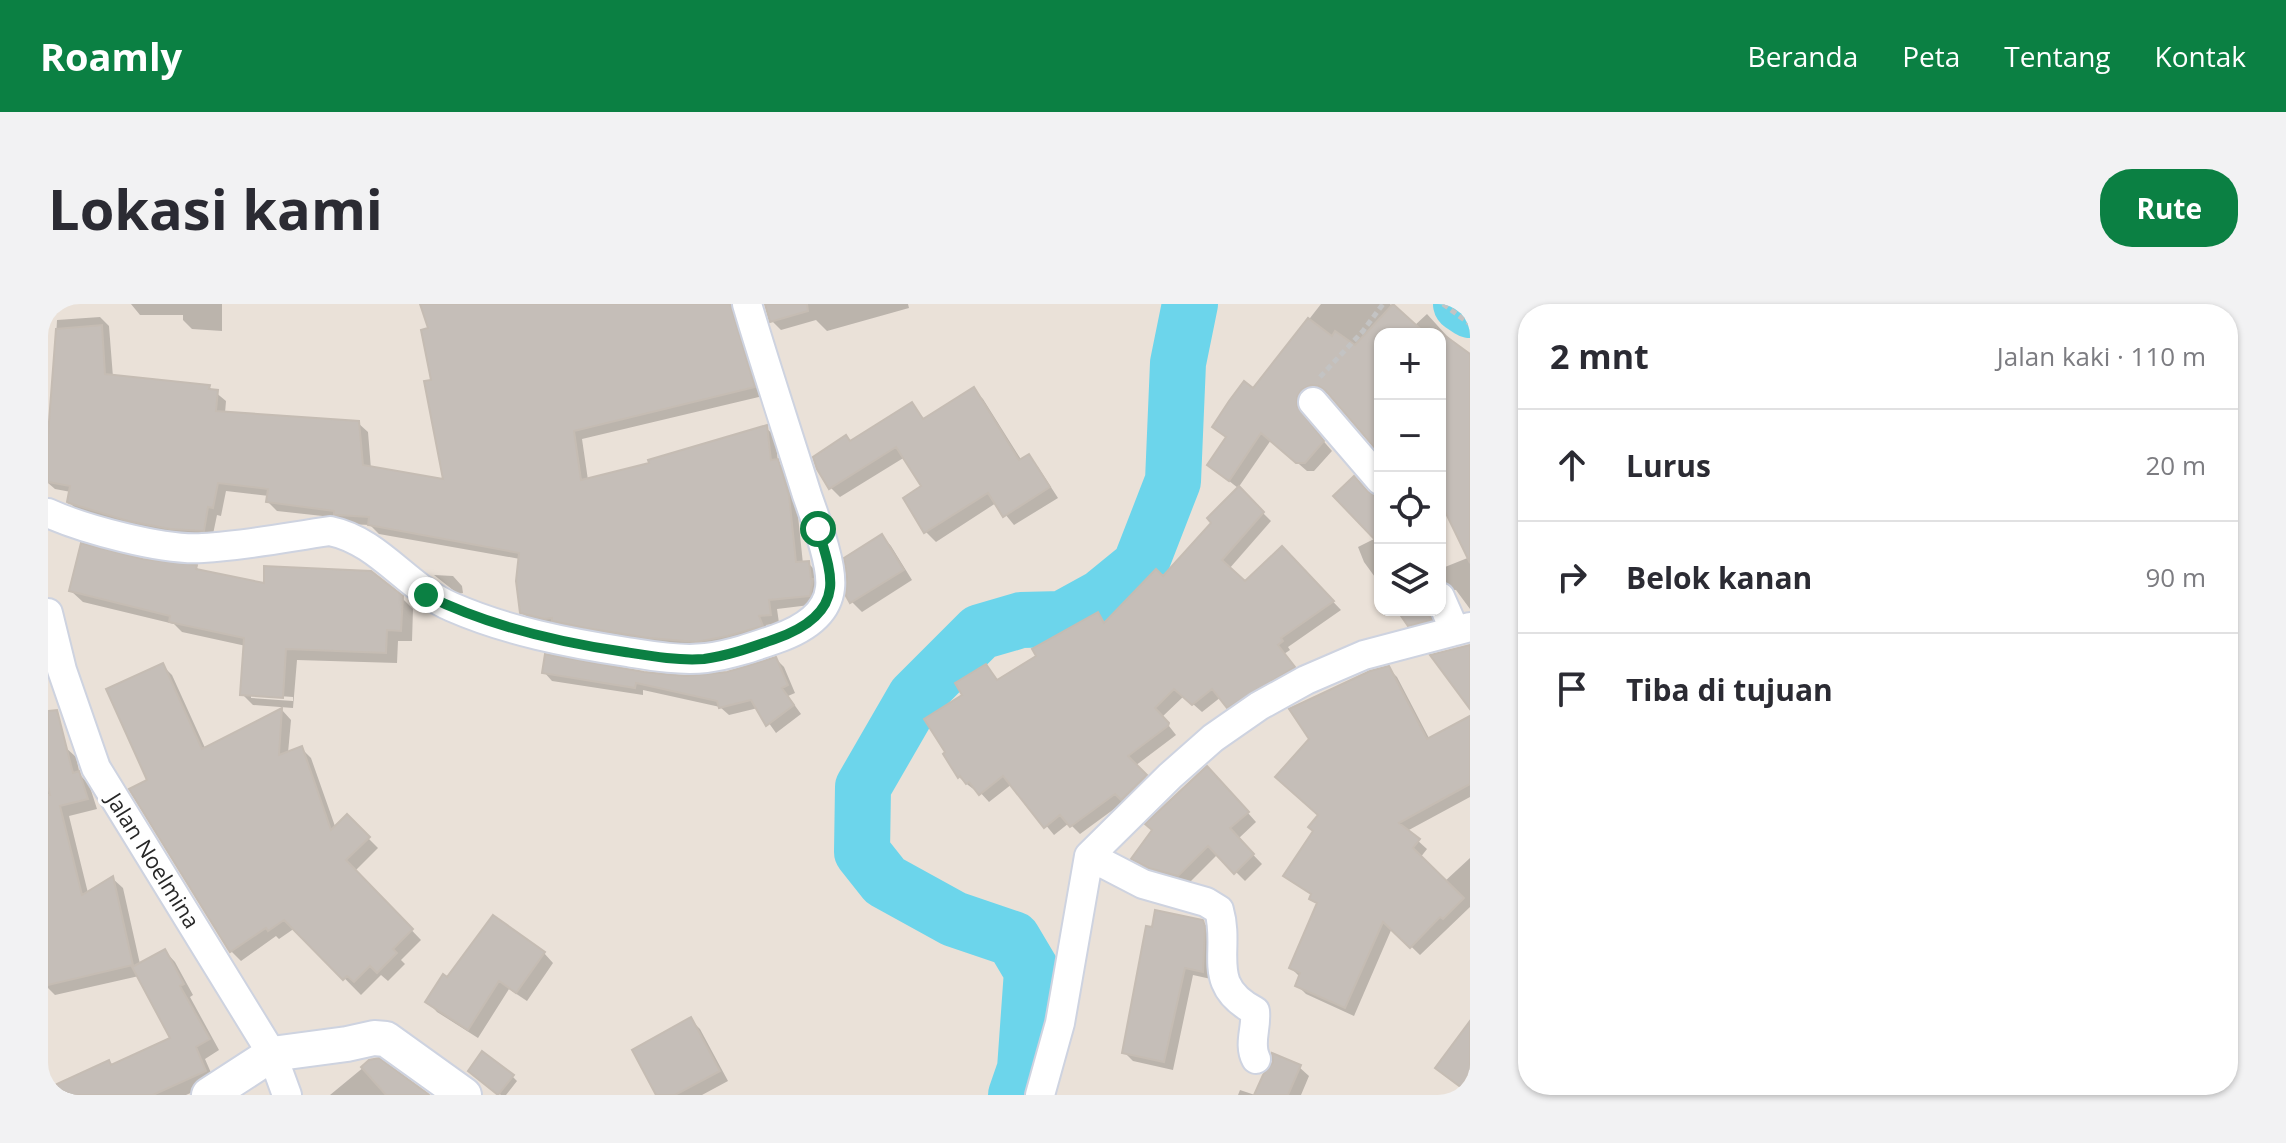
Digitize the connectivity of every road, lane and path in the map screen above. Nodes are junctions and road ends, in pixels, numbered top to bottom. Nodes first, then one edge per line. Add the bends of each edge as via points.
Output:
1 (747, 304) edge
2 (1383, 304) edge
3 (1443, 304) edge
4 (1470, 324) edge
5 (1313, 402) joint
6 (1374, 473) edge
7 (48, 513) edge
8 (1446, 605) edge
9 (48, 613) edge
10 (1463, 629) edge
11 (1089, 856) junction
12 (272, 1054) junction
13 (1256, 1059) dead end
14 (209, 1095) edge
15 (287, 1095) edge
16 (464, 1095) edge
17 (1040, 1095) edge

1 - 7 street via 818,529 830,589 815,617 794,633 735,653 703,659 652,656 544,637 483,619 426,595 362,542 330,531 201,549 70,523
2 - 5 path via 1315,381
3 - 4 path
5 - 6 street
8 - 10 street
9 - 12 street, Jalan Noelmina via 96,768
10 - 11 street via 1364,655 1259,706 1213,738
11 - 13 street via 1143,884 1219,910 1222,966 1230,994 1255,1011
11 - 17 street via 1060,1023
12 - 14 street
12 - 15 street, Jalan Noelmina
12 - 16 street via 386,1039

